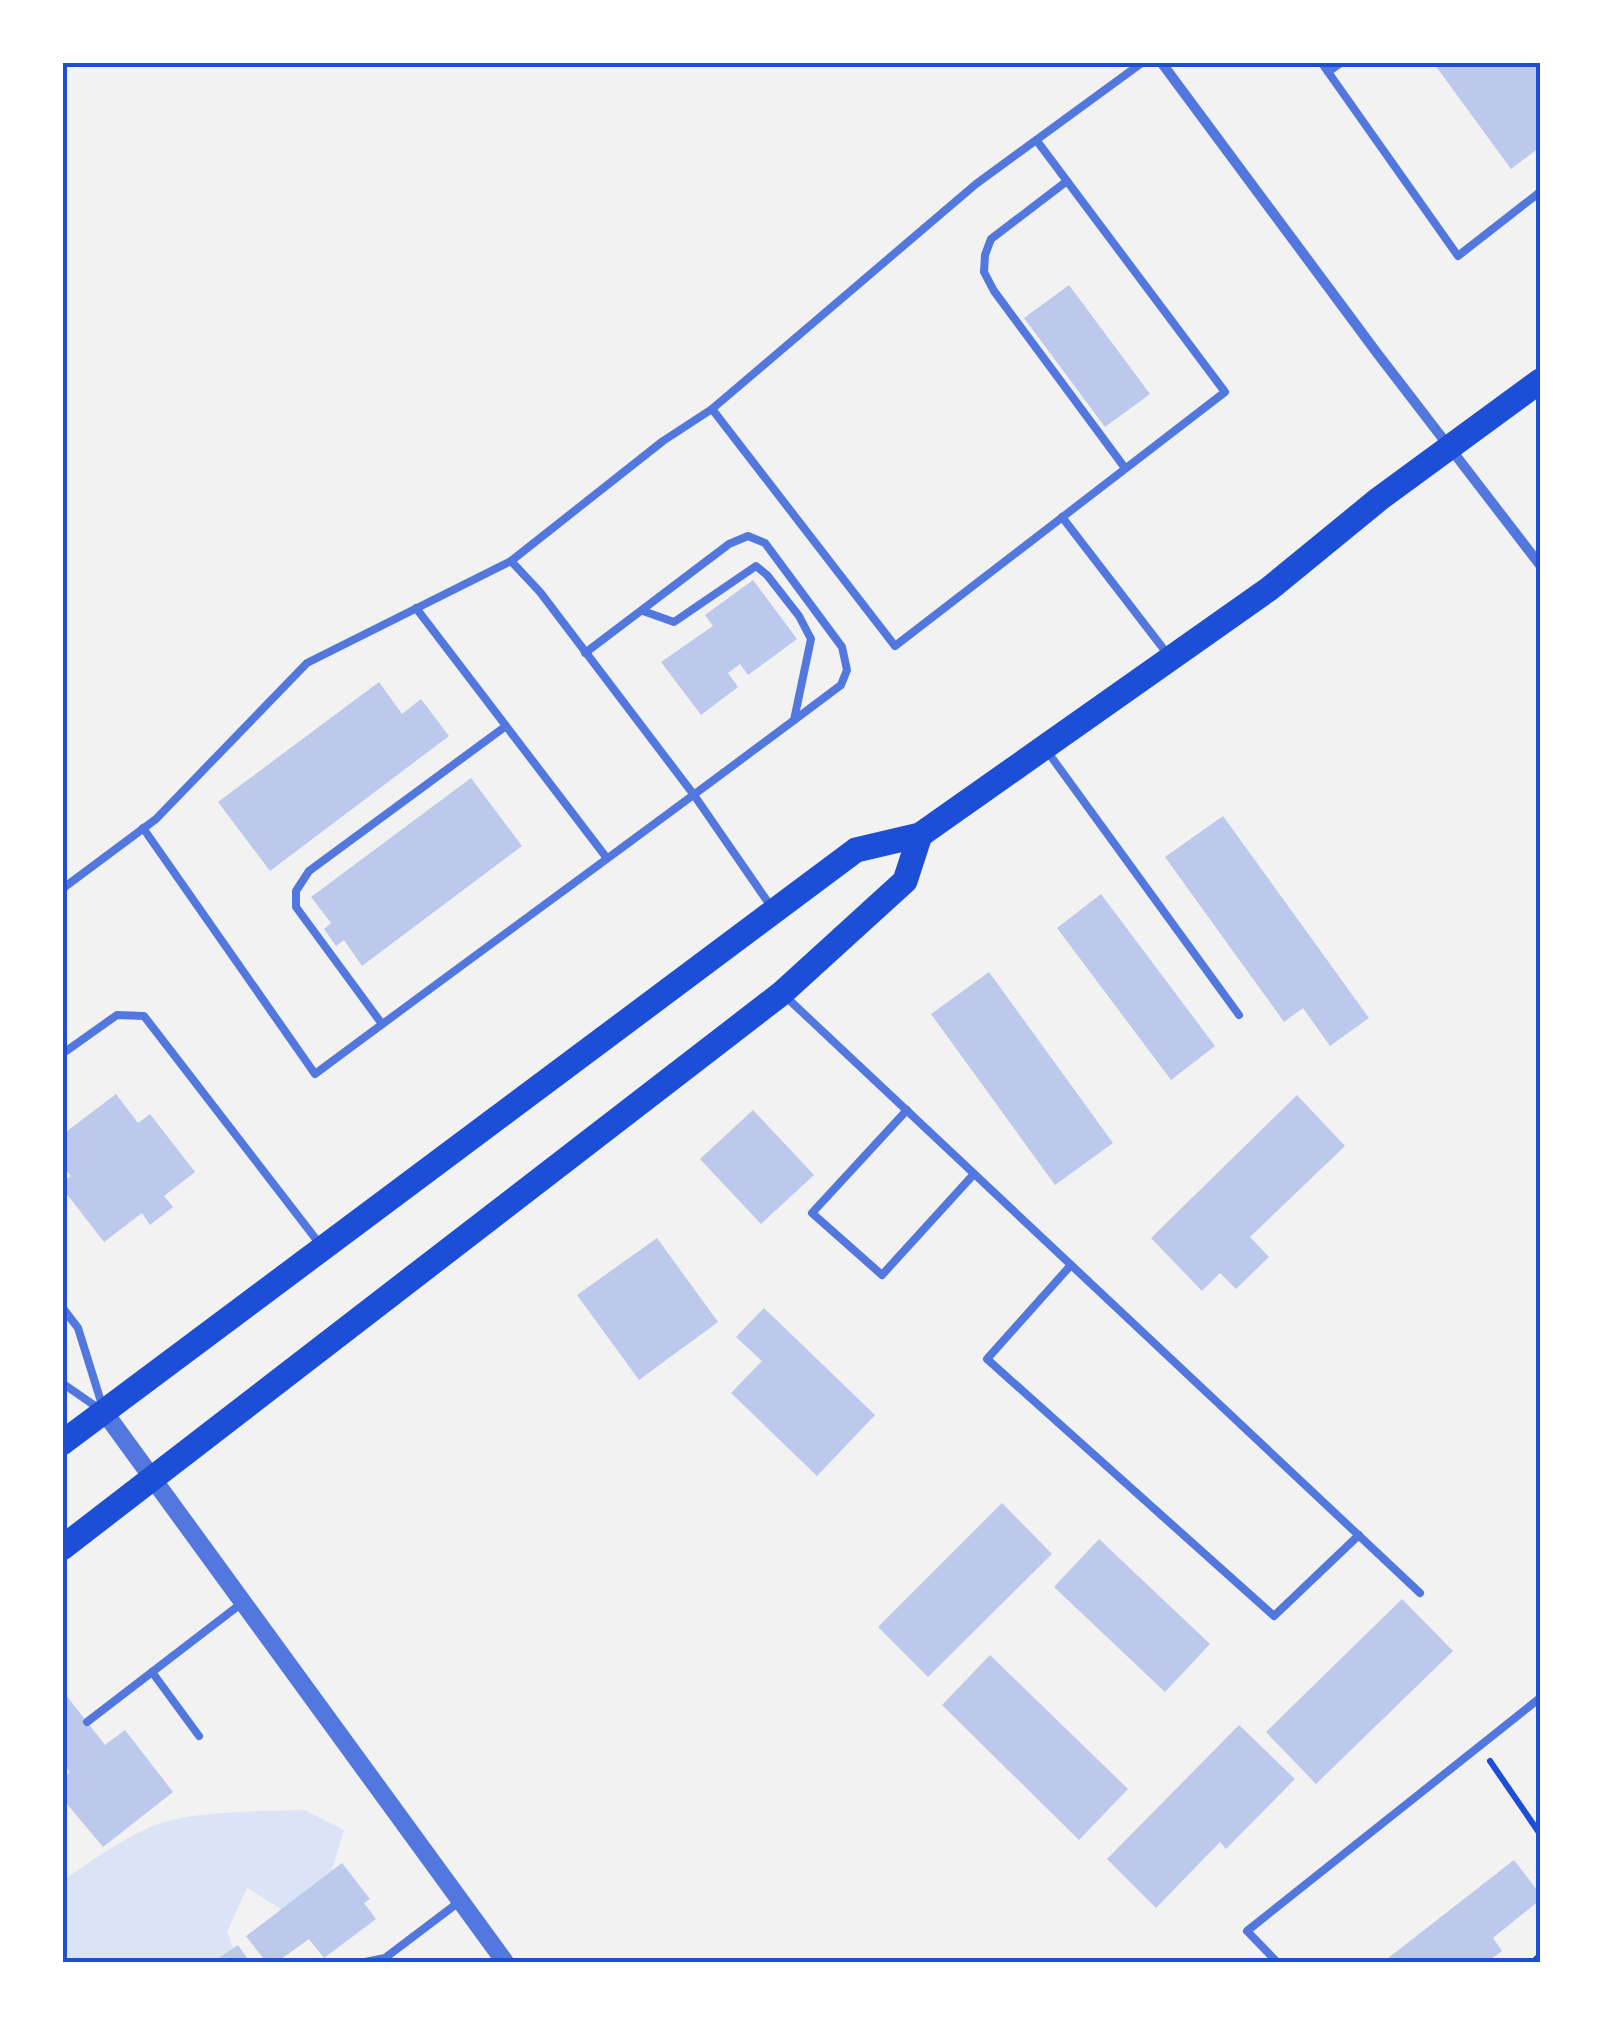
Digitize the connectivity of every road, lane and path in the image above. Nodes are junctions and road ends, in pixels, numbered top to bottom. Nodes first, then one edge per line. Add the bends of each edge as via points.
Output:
1 (1143, 62) edge
2 (1161, 62) edge
3 (1321, 62) edge
4 (1342, 62) edge
5 (1328, 72) junction
6 (1037, 141) junction
7 (1067, 181) junction
8 (1540, 192) edge
9 (1540, 381) edge
10 (712, 409) junction
11 (1451, 448) junction
12 (1125, 468) junction
13 (1062, 517) junction
14 (510, 561) junction
15 (1540, 565) edge
16 (416, 608) junction
17 (643, 611) junction
18 (585, 653) junction
19 (1170, 658) junction
20 (794, 720) junction
21 (506, 726) junction
22 (1044, 747) junction
23 (694, 796) junction
24 (143, 828) junction
25 (920, 835) junction
26 (606, 857) junction
27 (62, 889) edge
28 (774, 912) junction
29 (782, 993) junction
30 (1239, 1015) dead end
31 (382, 1024) junction
32 (62, 1054) edge
33 (907, 1110) junction
34 (974, 1174) junction
35 (323, 1250) junction
36 (1071, 1265) junction
37 (62, 1307) edge
38 (62, 1383) edge
39 (105, 1413) junction
40 (62, 1444) edge
41 (153, 1478) junction
42 (1360, 1535) junction
43 (62, 1548) edge
44 (1420, 1593) dead end
45 (242, 1603) junction
46 (152, 1672) junction
47 (1540, 1698) edge
48 (87, 1722) dead end
49 (199, 1736) dead end
50 (1480, 1746) junction
51 (1540, 1834) edge
52 (460, 1902) junction
53 (1540, 1955) edge
54 (385, 1960) edge
55 (365, 1962) edge
56 (505, 1962) edge
57 (1277, 1962) edge
58 (1534, 1962) edge

1 - 6 lane
2 - 11 street
3 - 5 lane
4 - 5 lane
5 - 8 lane via 1458,256
6 - 7 lane
6 - 10 lane via 976,184
7 - 12 lane via 991,239 984,272
7 - 12 lane via 1225,392
9 - 11 main road
10 - 13 lane via 895,646
10 - 14 lane
11 - 15 street
11 - 19 main road
12 - 13 lane
13 - 19 lane
14 - 16 lane
14 - 18 lane
16 - 21 lane
16 - 24 lane via 307,663
17 - 18 lane
17 - 20 lane via 674,622 756,566 811,639
17 - 20 lane via 729,544 748,536 765,544 842,647 847,670 840,685
18 - 23 lane
19 - 22 main road
20 - 23 lane
21 - 26 lane
21 - 31 lane via 309,871 296,891 302,917
22 - 25 main road
22 - 30 lane
23 - 26 lane
23 - 28 lane
24 - 27 lane
24 - 31 lane via 315,1074
25 - 28 main road via 856,850
25 - 29 main road via 905,881
26 - 31 lane
28 - 35 main road
29 - 33 lane
29 - 41 main road
32 - 35 lane via 117,1015 144,1016
33 - 34 lane
33 - 34 lane via 812,1213 882,1276
34 - 36 lane
35 - 39 main road
36 - 42 lane
36 - 42 lane via 988,1359 1274,1616
37 - 39 lane via 78,1328
38 - 39 lane
39 - 40 main road
39 - 41 street
41 - 43 main road
41 - 45 street
42 - 44 lane
45 - 46 lane
45 - 52 street
46 - 48 lane
46 - 49 lane
47 - 50 lane
50 - 51 path
50 - 57 lane via 1248,1931
52 - 54 lane
52 - 56 street
53 - 58 path
54 - 55 lane

